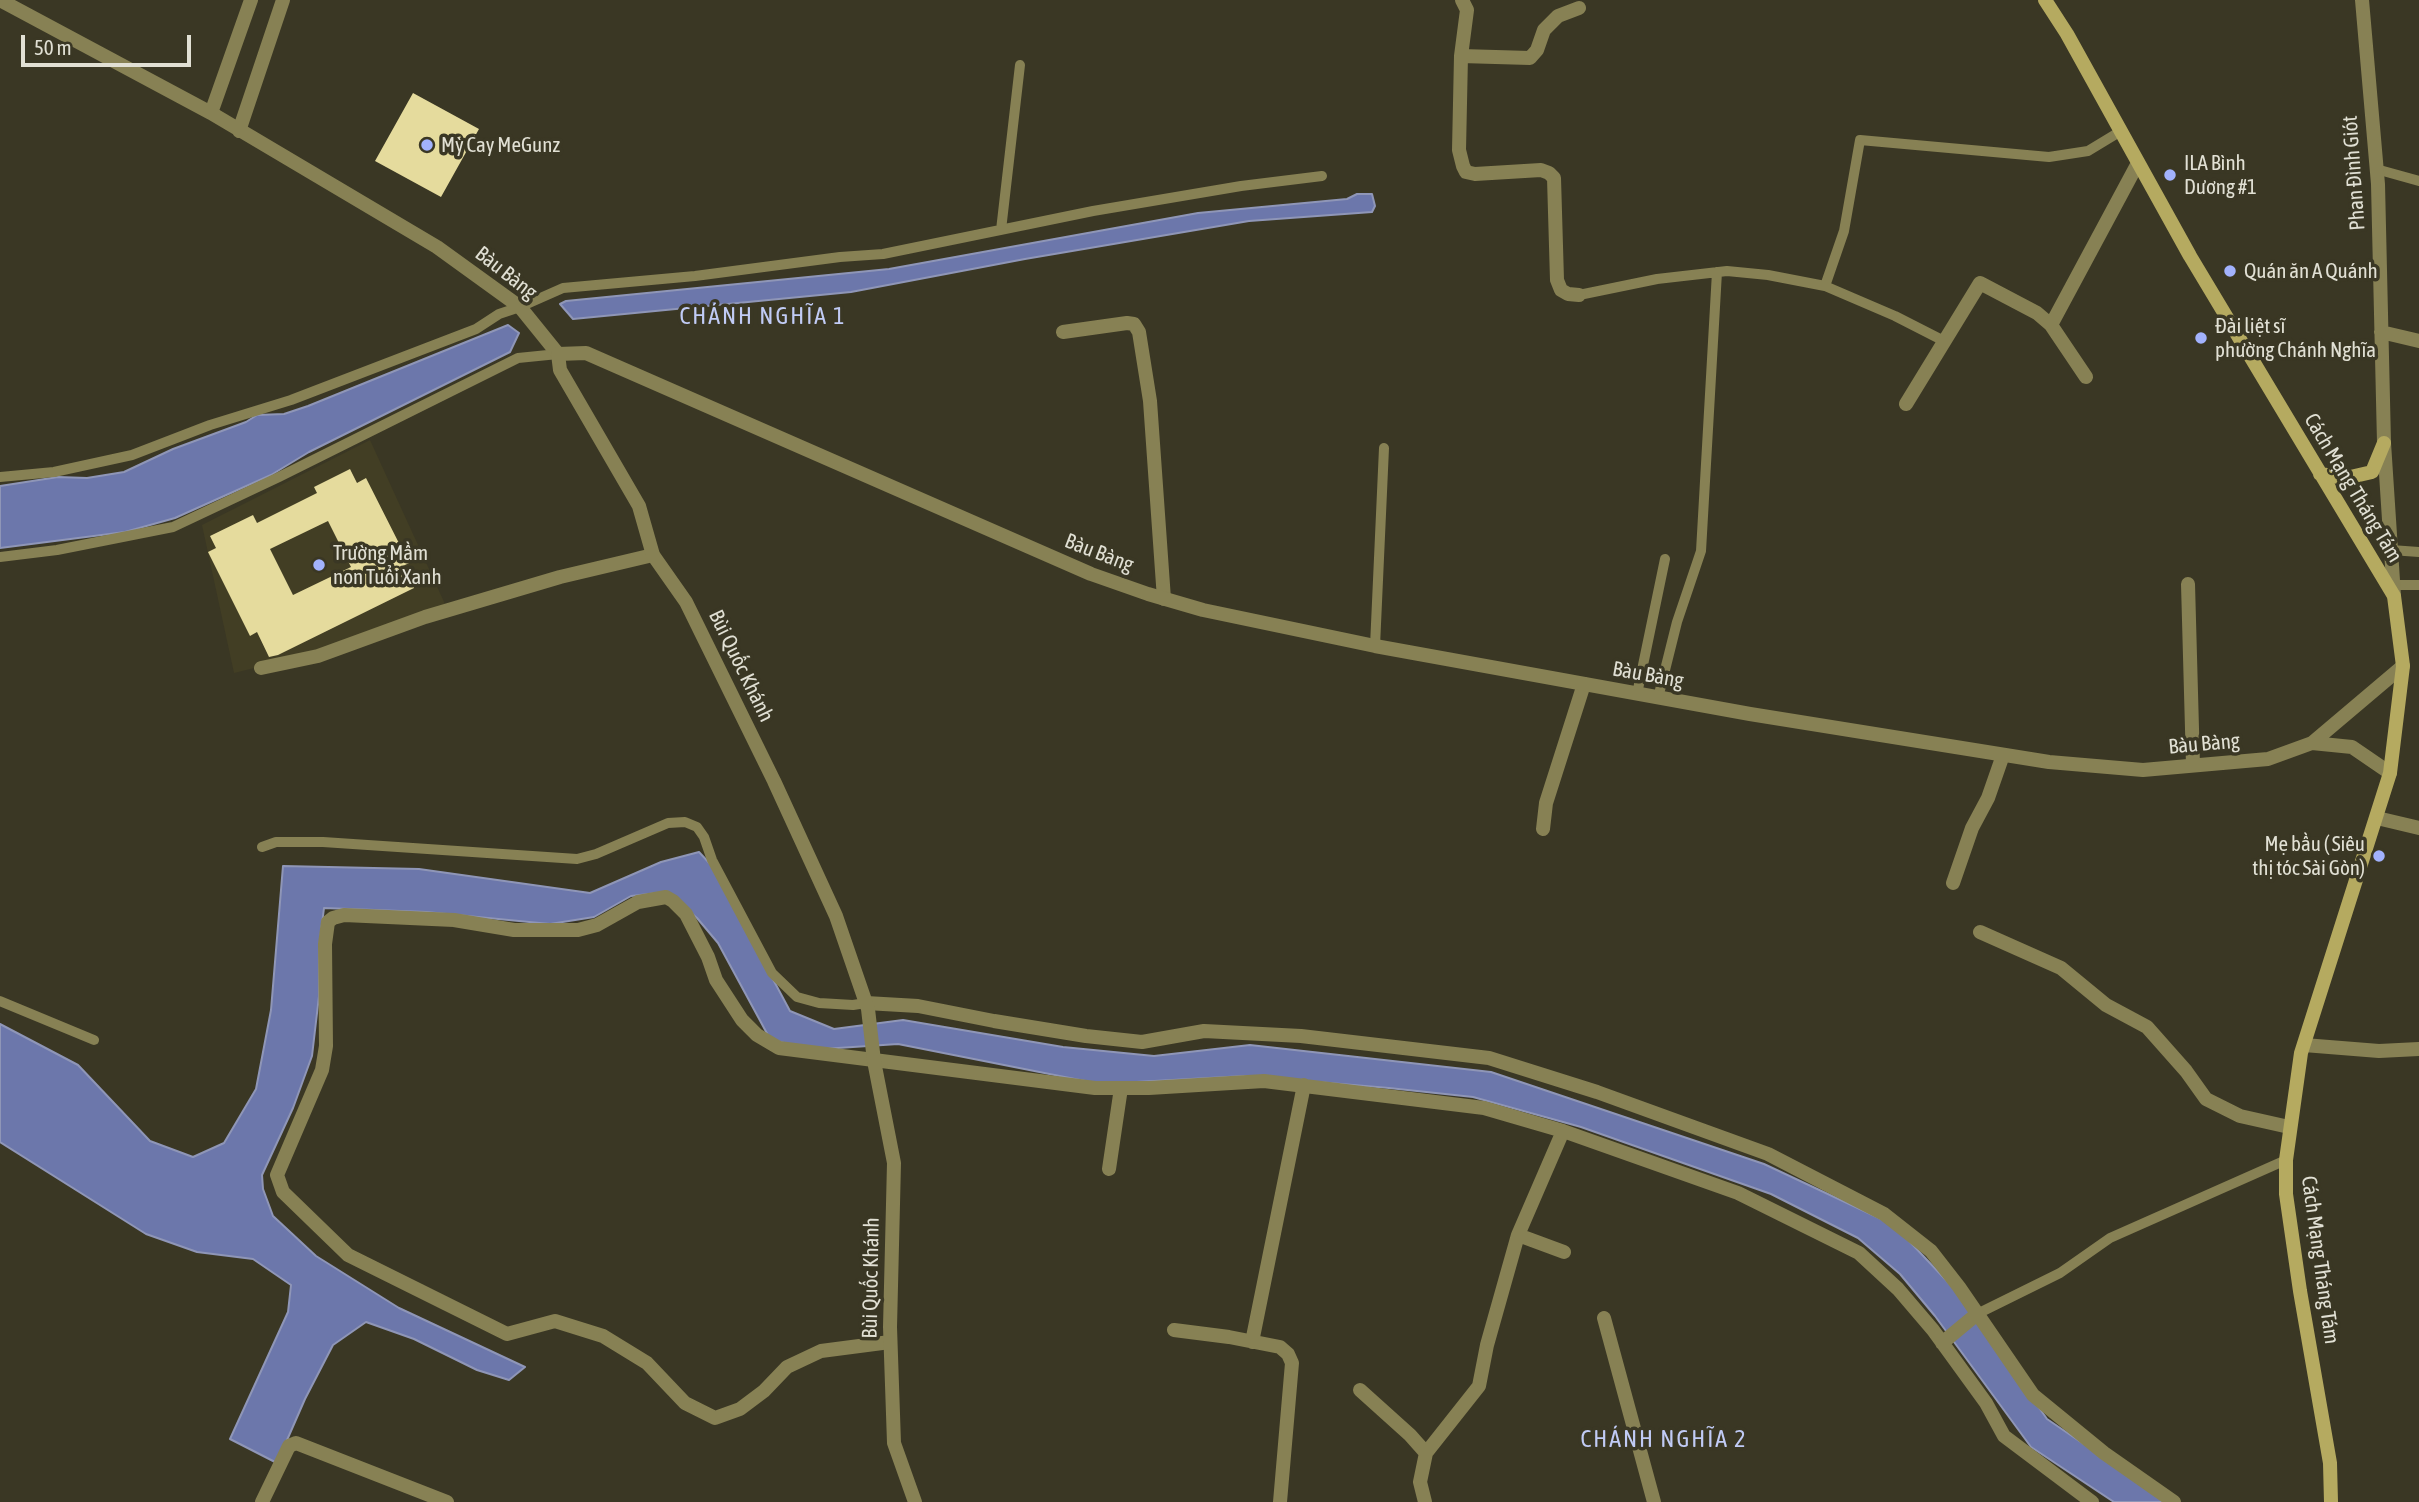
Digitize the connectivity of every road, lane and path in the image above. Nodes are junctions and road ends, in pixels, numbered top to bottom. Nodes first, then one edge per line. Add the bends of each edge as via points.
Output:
1 (0, 0) edge
2 (250, 0) edge
3 (283, 0) edge
4 (1462, 0) edge
5 (2045, 0) edge
6 (2362, 0) edge
7 (1579, 8) dead end
8 (1461, 56) junction
9 (1020, 65) dead end
10 (211, 113) junction
11 (239, 131) junction
12 (2121, 131) junction
13 (2138, 163) junction
14 (2376, 169) junction
15 (1322, 176) dead end
16 (2419, 181) edge
17 (1001, 230) junction
18 (1717, 272) junction
19 (1825, 286) junction
20 (1579, 295) joint
21 (520, 307) junction
22 (2051, 325) junction
23 (1063, 332) dead end
24 (2381, 332) junction
25 (1944, 341) junction
26 (2419, 341) edge
27 (558, 354) junction
28 (2086, 377) dead end
29 (1906, 404) dead end
30 (2384, 443) junction
31 (1384, 448) dead end
32 (2320, 474) junction
33 (0, 477) edge
34 (2391, 550) junction
35 (2419, 552) edge
36 (653, 555) junction
37 (0, 557) edge
38 (1665, 559) dead end
39 (2188, 584) dead end
40 (2419, 585) edge
41 (2393, 591) junction
42 (1164, 599) junction
43 (1376, 646) junction
44 (2403, 666) junction
45 (261, 668) dead end
46 (1584, 684) junction
47 (1637, 694) junction
48 (1658, 698) junction
49 (2312, 744) junction
50 (2003, 755) junction
51 (2193, 765) junction
52 (2390, 773) junction
53 (2377, 818) junction
54 (2419, 828) edge
55 (1543, 829) dead end
56 (262, 847) dead end
57 (1953, 883) dead end
58 (1980, 932) dead end
59 (0, 1001) edge
60 (867, 1006) junction
61 (94, 1040) dead end
62 (2304, 1045) junction
63 (2419, 1049) edge
64 (873, 1057) junction
65 (1304, 1086) junction
66 (1121, 1088) junction
67 (2289, 1127) junction
68 (1563, 1131) junction
69 (2286, 1160) junction
70 (1109, 1168) dead end
71 (1518, 1235) junction
72 (1564, 1252) dead end
73 (1978, 1314) junction
74 (1604, 1318) dead end
75 (1174, 1330) dead end
76 (890, 1342) junction
77 (1252, 1342) junction
78 (1942, 1343) junction
79 (1360, 1390) dead end
80 (1426, 1453) junction
81 (262, 1502) edge
82 (447, 1502) edge
83 (915, 1502) edge
84 (1280, 1502) edge
85 (1425, 1502) edge
86 (1654, 1502) edge
87 (2092, 1502) edge
88 (2174, 1502) edge
89 (2331, 1502) edge

1 - 10 street, Bàu Bàng
2 - 10 street
3 - 11 street
4 - 8 street via 1467,10
5 - 12 main road, Cách Mạng Tháng Tám
6 - 14 street, Phan Đình Giót
7 - 8 street via 1558,16 1544,30 1530,58
8 - 20 street via 1462,166 1475,174 1541,170 1554,178 1557,280 1568,294
9 - 17 lane
10 - 11 street, Bàu Bàng
11 - 21 street, Bàu Bàng via 436,247
12 - 13 main road, Cách Mạng Tháng Tám
12 - 19 lane via 2088,152 2057,157 1860,140 1844,231
13 - 22 street
13 - 32 main road, Cách Mạng Tháng Tám
14 - 16 lane
14 - 24 street, Phan Đình Giót
15 - 17 lane via 1214,190
17 - 21 lane via 883,254 563,288
18 - 19 lane via 1768,275
18 - 20 lane
18 - 48 lane via 1700,551
19 - 25 lane
21 - 27 street, Bàu Bàng
21 - 33 lane via 476,329 291,400 132,455 54,472
22 - 25 street via 1980,283
22 - 28 street
23 - 42 street via 1127,323 1139,332 1151,414
24 - 26 street
24 - 30 street, Phan Đình Giót
25 - 29 street
27 - 36 street, Bùi Quốc Khánh via 560,370 639,506
27 - 37 lane via 519,358 173,527
27 - 42 street, Bàu Bàng via 586,353 1091,574
30 - 32 main road via 2372,472 2346,478
30 - 34 street, Phan Đình Giót
31 - 43 lane
32 - 41 main road, Cách Mạng Tháng Tám
34 - 35 lane
34 - 41 street, Phan Đình Giót
36 - 45 street via 425,617 318,656
36 - 60 street, Bùi Quốc Khánh via 686,602 774,781 836,916
38 - 47 lane
39 - 51 street
40 - 41 lane
41 - 44 main road, Cách Mạng Tháng Tám
42 - 43 street, Bàu Bàng
43 - 46 street, Bàu Bàng
44 - 49 street
44 - 52 main road, Cách Mạng Tháng Tám
46 - 47 street, Bàu Bàng
46 - 55 street via 1546,803
47 - 48 street, Bàu Bàng
48 - 50 street, Bàu Bàng
49 - 51 street, Bàu Bàng via 2268,759
49 - 52 street via 2352,747
50 - 51 street, Bàu Bàng via 2143,770
50 - 57 street
52 - 53 main road, Cách Mạng Tháng Tám
53 - 54 street
53 - 62 main road, Cách Mạng Tháng Tám
56 - 60 lane via 276,842 323,842 577,859 668,823 685,822 704,837 772,973 797,997
58 - 67 street via 2061,968 2106,1005 2147,1027 2206,1099 2240,1116
59 - 61 lane
60 - 64 street, Bùi Quốc Khánh
60 - 73 street via 918,1006 1142,1042 1204,1031 1287,1035 1489,1058 1756,1150 1830,1185 1884,1214 1930,1251
62 - 63 street
62 - 67 main road, Cách Mạng Tháng Tám
64 - 66 street
64 - 76 street, Bùi Quốc Khánh via 894,1163
64 - 76 street via 779,1048 757,1035 716,980 686,914 666,897 638,902 597,925 578,930 514,930 454,920 344,915 328,922 326,930 322,1070 276,1175 283,1192 348,1255 507,1334 555,1321 603,1336 647,1363 685,1403 715,1418 740,1409 787,1367 821,1351
65 - 66 street via 1264,1081
65 - 68 street via 1484,1108
65 - 77 street
66 - 70 street
67 - 69 main road, Cách Mạng Tháng Tám
68 - 71 street
68 - 78 street via 1738,1193 1859,1254 1898,1289
69 - 73 lane via 2110,1238 2060,1273
69 - 89 main road, Cách Mạng Tháng Tám via 2286,1194 2330,1463
71 - 72 street
71 - 80 street via 1479,1386
73 - 78 street
73 - 88 street via 2033,1395
74 - 86 street
75 - 77 street
76 - 83 street, Bùi Quốc Khánh via 894,1443
77 - 84 street via 1280,1347 1292,1363
78 - 87 street via 2004,1436
79 - 80 street
80 - 85 street via 1419,1482
81 - 82 street via 289,1446 302,1443

